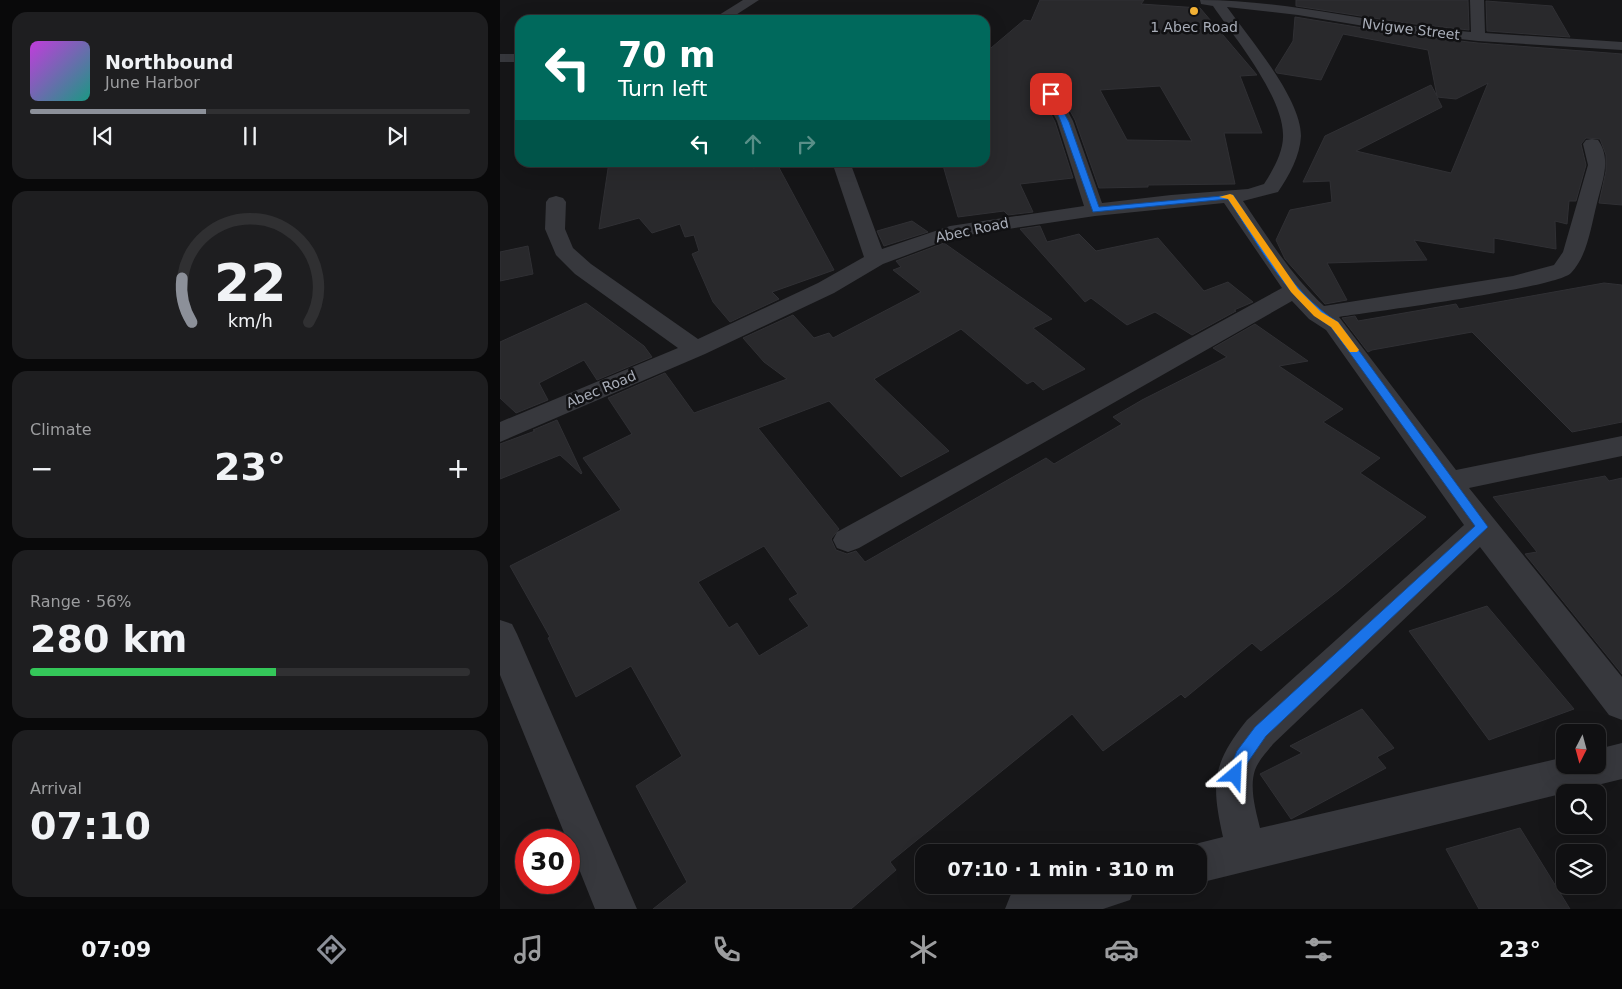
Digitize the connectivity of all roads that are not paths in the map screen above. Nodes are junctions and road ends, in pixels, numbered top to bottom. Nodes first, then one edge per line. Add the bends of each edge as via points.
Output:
1 (752, 0) edge
2 (1477, 0) edge
3 (1209, 1) edge
4 (727, 15) edge
5 (1478, 37) junction
6 (1616, 50) edge
7 (500, 58) edge
8 (515, 58) edge
9 (1051, 94) dead end
10 (1592, 144) dead end
11 (843, 167) edge
12 (1230, 196) junction
13 (556, 202) dead end
14 (1096, 210) junction
15 (875, 259) junction
16 (1295, 290) junction
17 (1318, 314) junction
18 (696, 349) junction
19 (500, 433) edge
20 (1622, 446) edge
21 (1450, 482) junction
22 (1482, 527) junction
23 (848, 540) dead end
24 (500, 634) edge
25 (1622, 704) edge
26 (1622, 761) edge
27 (1245, 850) junction
28 (1207, 860) edge
29 (1082, 894) edge
30 (616, 909) edge
31 (1026, 909) edge

1 - 4 street
2 - 5 street
3 - 5 street, Nvigwe Street
3 - 12 street, Abec Road via 1280,95 1290,115 1292,134 1288,153 1271,188 1250,195
5 - 6 street, Nvigwe Street
7 - 8 street
9 - 14 street via 1065,122
10 - 17 street via 1597,164 1574,252 1562,270 1513,283
11 - 15 street
12 - 14 street, Abec Road
12 - 16 street
13 - 18 street via 555,229 563,251 583,269
14 - 15 street, Abec Road via 950,232
15 - 18 street, Abec Road via 826,288
16 - 17 street
16 - 23 street
17 - 21 street via 1334,324
18 - 19 street, Abec Road
20 - 21 street
21 - 22 street
22 - 25 street
22 - 27 street via 1260,732 1235,775 1235,798
24 - 30 street
26 - 27 street
27 - 28 street
29 - 31 street

